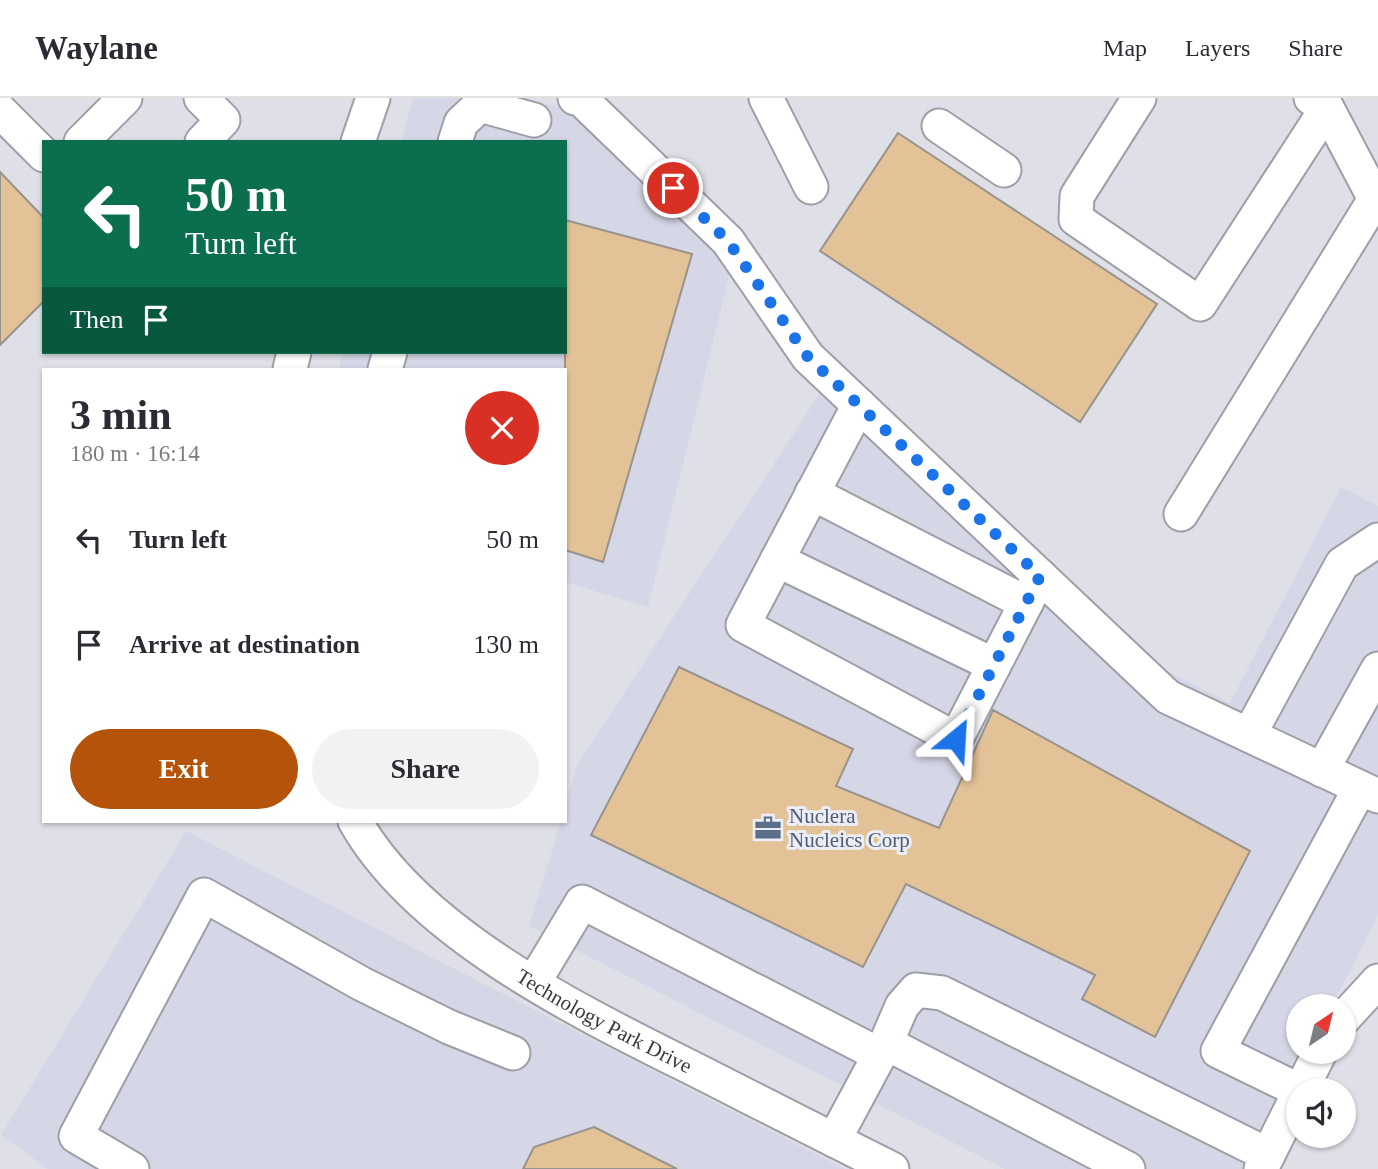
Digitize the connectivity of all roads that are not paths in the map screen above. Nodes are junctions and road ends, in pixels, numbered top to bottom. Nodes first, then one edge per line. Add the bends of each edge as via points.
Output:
1 (125, 98) edge
2 (201, 98) edge
3 (373, 98) edge
4 (766, 98) edge
5 (1139, 98) edge
6 (580, 99) edge
7 (1319, 103) edge
8 (0, 111) edge
9 (534, 120) edge
10 (939, 126) dead end
11 (83, 140) edge
12 (204, 140) edge
13 (359, 140) edge
14 (456, 140) edge
15 (42, 153) edge
16 (1004, 170) dead end
17 (811, 187) dead end
18 (859, 405) junction
19 (812, 493) junction
20 (1181, 514) dead end
21 (1378, 540) edge
22 (777, 560) junction
23 (1032, 589) junction
24 (994, 665) junction
25 (1378, 669) edge
26 (1249, 735) junction
27 (1322, 770) junction
28 (1369, 792) edge
29 (356, 823) edge
30 (1378, 981) edge
31 (534, 982) junction
32 (1356, 1005) edge
33 (883, 1049) junction
34 (513, 1053) dead end
35 (1286, 1085) edge
36 (1286, 1119) edge
37 (834, 1140) junction
38 (1265, 1162) edge
39 (132, 1169) edge
40 (892, 1169) edge
41 (1128, 1169) edge

1 - 11 street
2 - 12 street via 223,120
3 - 13 street
4 - 17 street
5 - 7 street via 1077,196 1076,219 1200,304
6 - 18 street via 728,241 808,357
7 - 20 street via 1375,199
8 - 15 street
9 - 14 street via 480,105 461,123
10 - 16 street
18 - 19 street
18 - 23 street
19 - 22 street
19 - 23 street
21 - 26 street via 1342,564
22 - 24 street
22 - 24 street via 743,625 956,739
23 - 24 street
23 - 26 street via 1168,697
25 - 27 street
26 - 27 street
27 - 28 street
28 - 35 street via 1219,1051
29 - 31 street, Technology Park Drive via 390,870 430,909 482,951
30 - 32 street
31 - 33 street via 582,902
31 - 37 street, Technology Park Drive via 593,1019
33 - 37 street
33 - 38 street via 902,1006 916,990 942,993
33 - 41 street
34 - 39 street via 362,984 204,895 76,1136
36 - 38 street
37 - 40 street, Technology Park Drive

